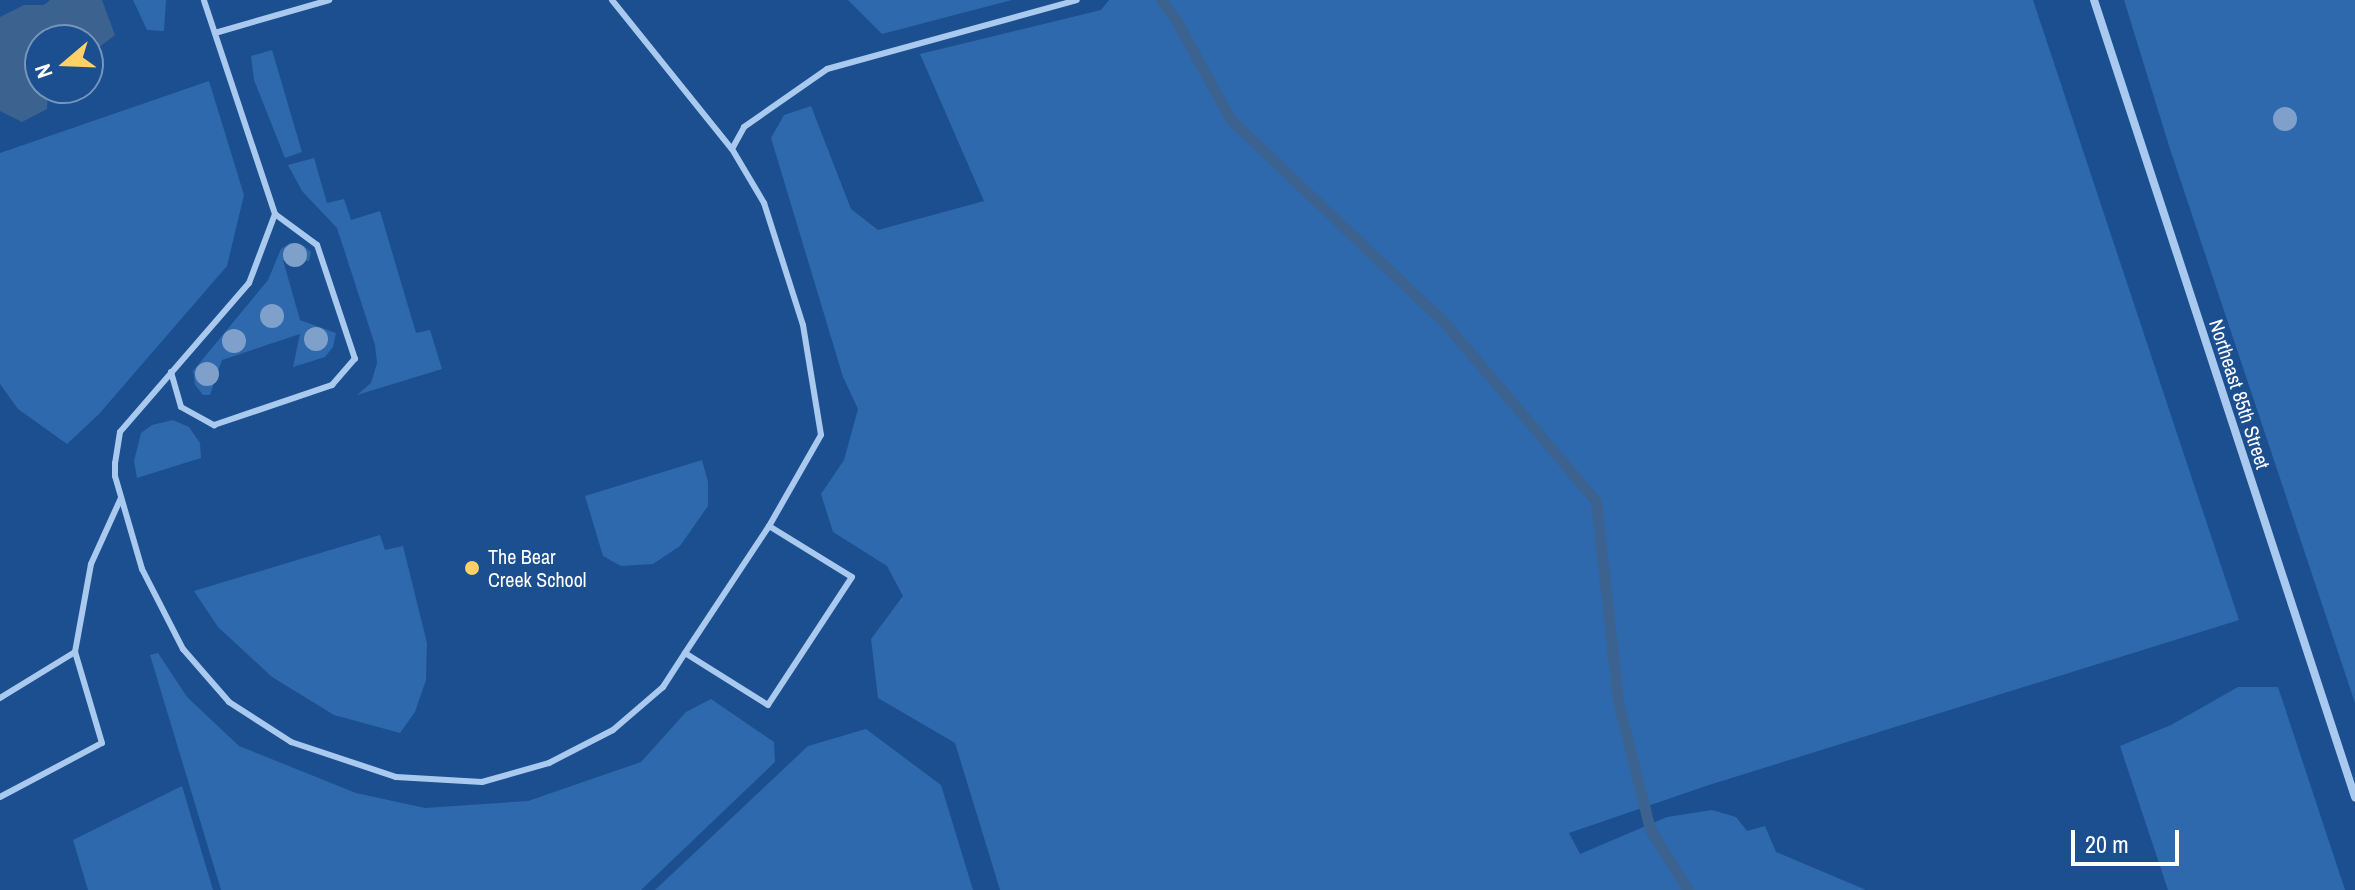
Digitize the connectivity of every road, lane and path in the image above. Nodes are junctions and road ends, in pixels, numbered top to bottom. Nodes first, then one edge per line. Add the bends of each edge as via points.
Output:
1 (204, 0) edge
2 (329, 0) edge
3 (612, 0) edge
4 (1077, 0) edge
5 (2094, 0) edge
6 (215, 33) junction
7 (732, 149) junction
8 (275, 214) junction
9 (171, 372) junction
10 (121, 498) junction
11 (769, 526) junction
12 (75, 652) junction
13 (685, 653) junction
14 (0, 698) edge
15 (0, 797) edge
16 (2355, 797) edge

1 - 6 lane
2 - 6 lane
3 - 7 lane
4 - 7 lane via 827,69 744,127
5 - 16 street, Northeast 85th Street
6 - 8 lane
7 - 11 lane via 764,203 803,325 821,435
8 - 9 lane via 249,283
8 - 9 lane via 317,245 355,359 332,385 214,425 181,407
9 - 10 lane via 120,432 115,476
10 - 12 lane via 91,564
10 - 13 lane via 142,569 183,649 229,702 291,742 396,777 482,782 549,763 613,730 663,687
11 - 13 lane
11 - 13 lane via 852,577 768,705
12 - 14 lane
12 - 15 lane via 102,743

